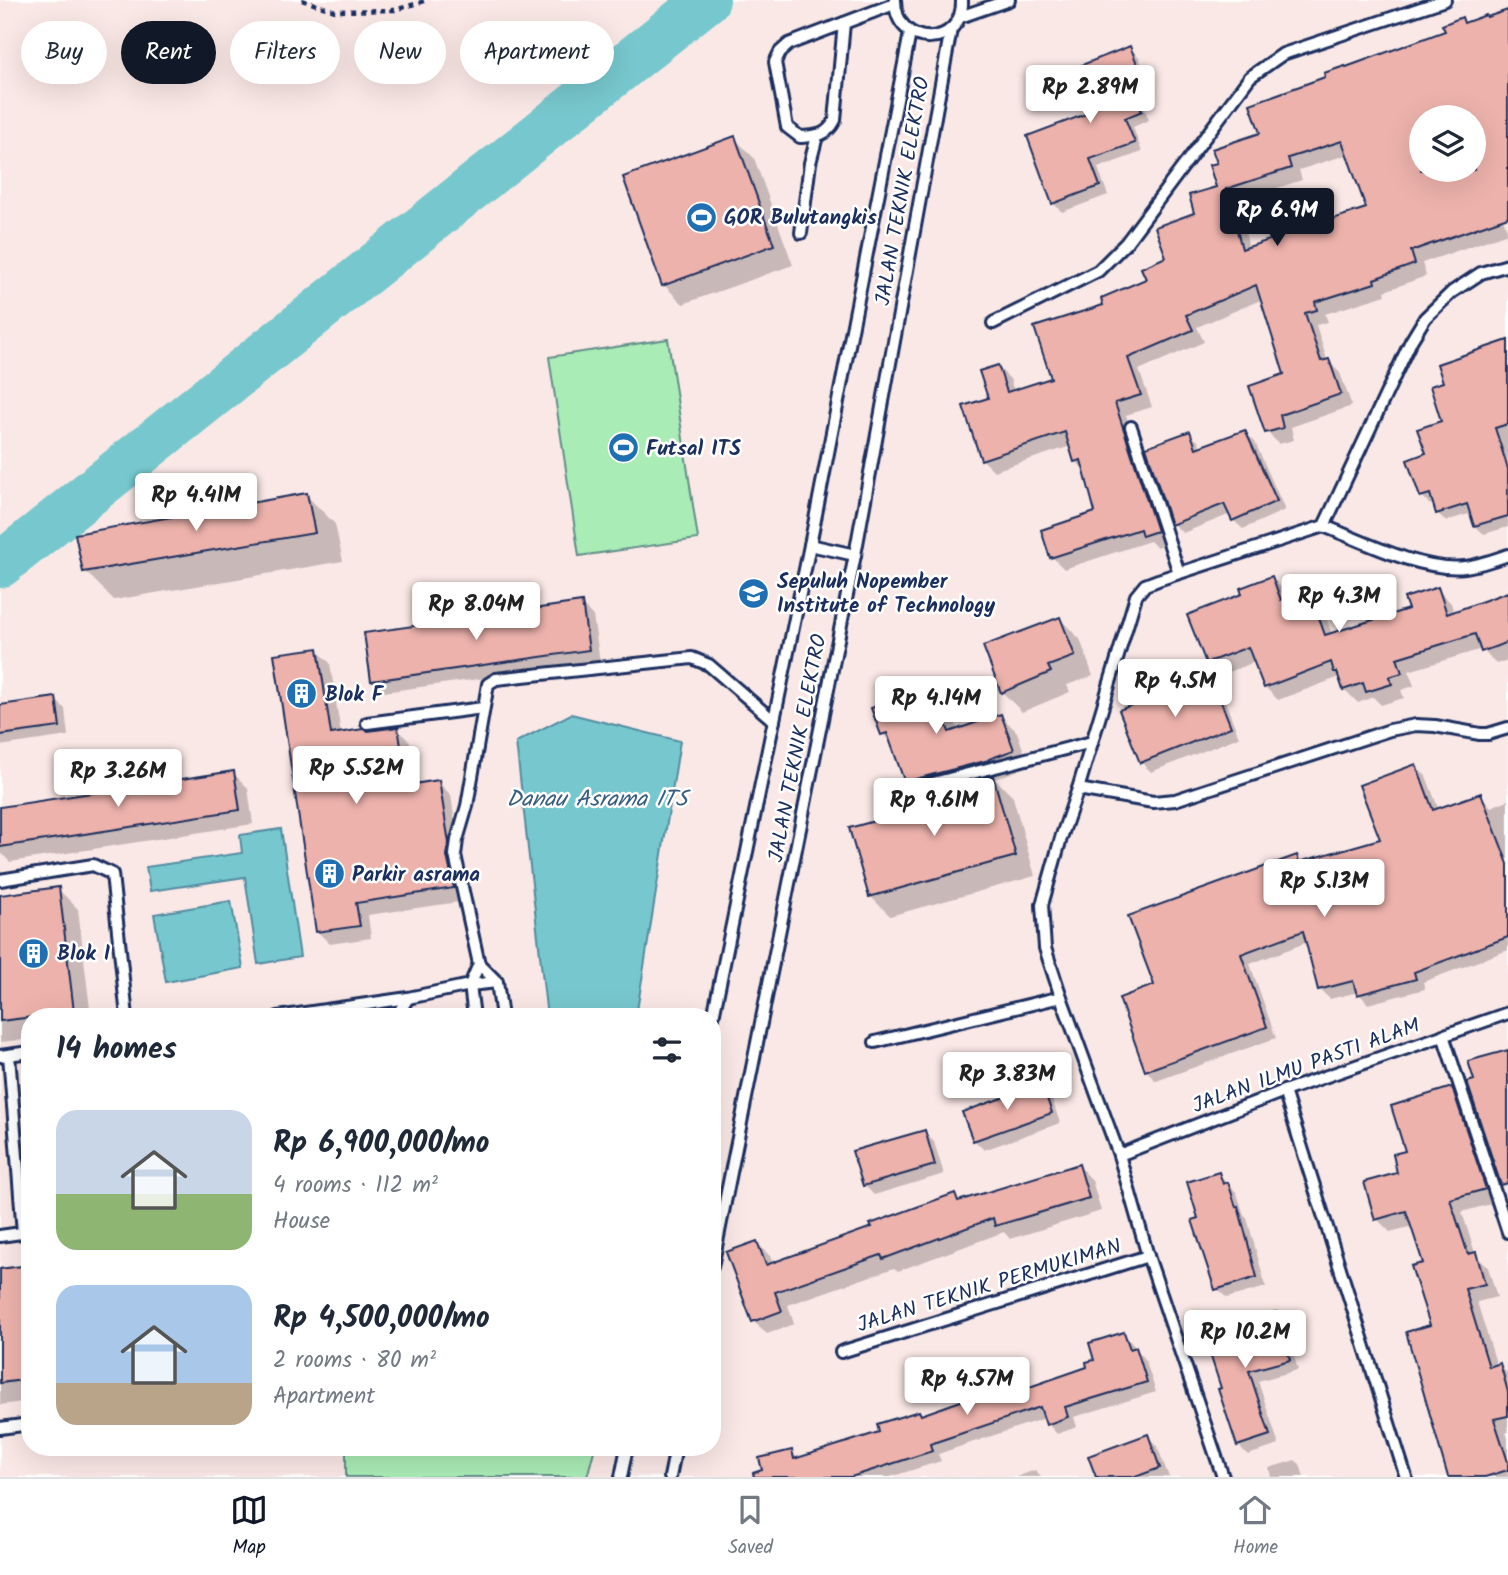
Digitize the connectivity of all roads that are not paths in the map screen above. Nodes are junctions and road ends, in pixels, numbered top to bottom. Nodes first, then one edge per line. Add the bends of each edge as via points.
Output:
1 (962, 0) edge
2 (1009, 0) edge
3 (1445, 0) edge
4 (895, 2) edge
5 (960, 17) junction
6 (844, 23) junction
7 (951, 29) junction
8 (910, 33) junction
9 (817, 136) junction
10 (801, 233) dead end
11 (1508, 264) edge
12 (993, 323) dead end
13 (1131, 427) dead end
14 (1324, 526) junction
15 (810, 545) junction
16 (855, 555) junction
17 (1508, 555) edge
18 (1179, 573) junction
19 (483, 708) junction
20 (774, 721) junction
21 (367, 723) dead end
22 (1508, 728) edge
23 (1092, 742) junction
24 (914, 788) dead end
25 (1078, 789) junction
26 (0, 880) edge
27 (479, 964) junction
28 (497, 982) junction
29 (470, 985) junction
30 (408, 998) junction
31 (1062, 998) junction
32 (126, 1008) edge
33 (340, 1008) edge
34 (402, 1008) edge
35 (473, 1008) edge
36 (501, 1008) edge
37 (715, 1008) edge
38 (1508, 1013) edge
39 (1443, 1035) junction
40 (875, 1042) dead end
41 (4, 1056) edge
42 (1284, 1091) junction
43 (1119, 1155) junction
44 (21, 1193) edge
45 (721, 1221) edge
46 (1508, 1232) edge
47 (21, 1234) edge
48 (0, 1236) edge
49 (1148, 1256) junction
50 (841, 1352) dead end
51 (21, 1425) edge
52 (0, 1428) edge
53 (625, 1456) edge
54 (674, 1456) edge
55 (621, 1477) edge
56 (670, 1477) edge
57 (1223, 1477) edge
58 (1406, 1477) edge

1 - 5 lane
2 - 5 lane
3 - 12 lane via 1283,54 1250,77 1126,243 1098,271
4 - 6 lane
4 - 8 lane via 897,16
5 - 7 lane
6 - 9 lane via 835,120 830,130
6 - 9 lane via 789,44 775,62 787,127 800,137
7 - 8 lane via 939,37
7 - 16 lane, JALAN TEKNIK ELEKTRO
8 - 15 lane, JALAN TEKNIK ELEKTRO
9 - 10 lane
11 - 14 lane via 1466,282 1425,318
13 - 18 lane
14 - 17 lane via 1432,565 1465,567
14 - 18 lane
15 - 16 lane
15 - 20 lane, JALAN TEKNIK ELEKTRO
16 - 45 lane, JALAN TEKNIK ELEKTRO
18 - 23 lane via 1145,585 1136,596
19 - 20 lane via 488,684 496,679 692,658 709,665
19 - 21 lane
19 - 27 lane via 455,855
20 - 37 lane, JALAN TEKNIK ELEKTRO
22 - 25 lane via 1480,734 1416,725 1390,730 1175,800 1153,802
23 - 24 lane
23 - 25 lane
25 - 31 lane via 1042,905 1045,948
26 - 32 lane via 93,865 112,874
27 - 28 lane
27 - 29 lane
28 - 29 lane
28 - 36 lane
29 - 30 lane
29 - 35 lane
30 - 33 lane
30 - 34 lane
31 - 40 lane
31 - 43 lane
38 - 39 lane, JALAN ILMU PASTI ALAM
39 - 42 lane, JALAN ILMU PASTI ALAM
39 - 46 lane
41 - 44 lane
42 - 43 lane, JALAN ILMU PASTI ALAM
42 - 58 lane
43 - 49 lane
47 - 48 lane
49 - 50 lane, JALAN TEKNIK PERMUKIMAN
49 - 57 lane
51 - 52 lane
53 - 55 lane
54 - 56 lane

